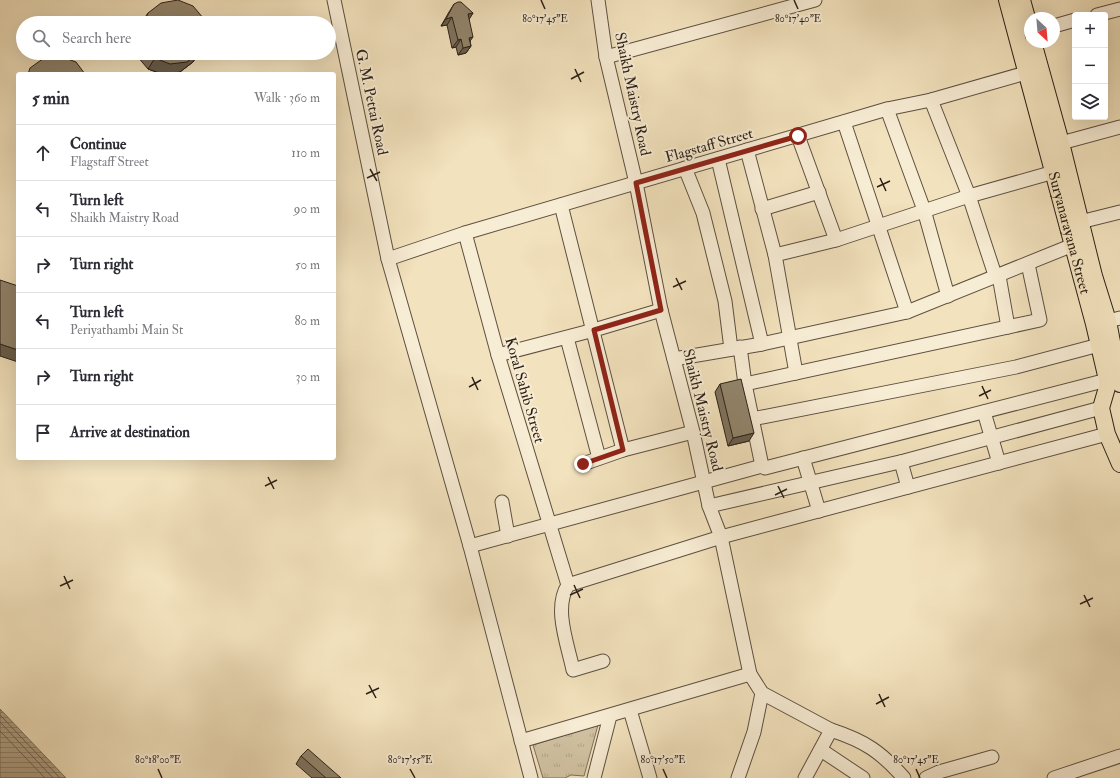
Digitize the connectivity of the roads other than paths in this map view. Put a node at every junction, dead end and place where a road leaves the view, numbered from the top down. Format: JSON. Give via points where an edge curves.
{"nodes":[{"id":1,"x":334,"y":0,"type":"edge"},
{"id":2,"x":598,"y":0,"type":"edge"},
{"id":3,"x":815,"y":0,"type":"edge"},
{"id":4,"x":1007,"y":0,"type":"edge"},
{"id":5,"x":1022,"y":0,"type":"edge"},
{"id":6,"x":1120,"y":9,"type":"edge"},
{"id":7,"x":1025,"y":12,"type":"edge"},
{"id":8,"x":1108,"y":12,"type":"edge"},
{"id":9,"x":1072,"y":21,"type":"edge"},
{"id":10,"x":1060,"y":24,"type":"edge"},
{"id":11,"x":1033,"y":48,"type":"edge"},
{"id":12,"x":606,"y":57,"type":"junction"},
{"id":13,"x":1033,"y":71,"type":"junction"},
{"id":14,"x":931,"y":100,"type":"junction"},
{"id":15,"x":887,"y":109,"type":"junction"},
{"id":16,"x":844,"y":122,"type":"junction"},
{"id":17,"x":1120,"y":127,"type":"edge"},
{"id":18,"x":798,"y":136,"type":"junction"},
{"id":19,"x":1061,"y":143,"type":"junction"},
{"id":20,"x":747,"y":150,"type":"junction"},
{"id":21,"x":718,"y":159,"type":"junction"},
{"id":22,"x":685,"y":168,"type":"junction"},
{"id":23,"x":1054,"y":172,"type":"junction"},
{"id":24,"x":636,"y":183,"type":"junction"},
{"id":25,"x":819,"y":192,"type":"junction"},
{"id":26,"x":970,"y":196,"type":"junction"},
{"id":27,"x":562,"y":205,"type":"junction"},
{"id":28,"x":762,"y":209,"type":"junction"},
{"id":29,"x":924,"y":210,"type":"junction"},
{"id":30,"x":1120,"y":212,"type":"edge"},
{"id":31,"x":1080,"y":222,"type":"junction"},
{"id":32,"x":879,"y":226,"type":"junction"},
{"id":33,"x":465,"y":233,"type":"junction"},
{"id":34,"x":836,"y":240,"type":"junction"},
{"id":35,"x":1073,"y":245,"type":"junction"},
{"id":36,"x":775,"y":255,"type":"junction"},
{"id":37,"x":388,"y":259,"type":"junction"},
{"id":38,"x":1028,"y":264,"type":"junction"},
{"id":39,"x":998,"y":277,"type":"junction"},
{"id":40,"x":948,"y":296,"type":"junction"},
{"id":41,"x":661,"y":310,"type":"junction"},
{"id":42,"x":907,"y":312,"type":"junction"},
{"id":43,"x":1114,"y":320,"type":"edge"},
{"id":44,"x":1008,"y":327,"type":"junction"},
{"id":45,"x":594,"y":330,"type":"junction"},
{"id":46,"x":791,"y":337,"type":"junction"},
{"id":47,"x":567,"y":338,"type":"junction"},
{"id":48,"x":762,"y":344,"type":"junction"},
{"id":49,"x":1099,"y":345,"type":"junction"},
{"id":50,"x":735,"y":348,"type":"junction"},
{"id":51,"x":498,"y":355,"type":"junction"},
{"id":52,"x":674,"y":359,"type":"junction"},
{"id":53,"x":796,"y":373,"type":"junction"},
{"id":54,"x":1116,"y":380,"type":"edge"},
{"id":55,"x":745,"y":384,"type":"junction"},
{"id":56,"x":1100,"y":408,"type":"junction"},
{"id":57,"x":984,"y":412,"type":"junction"},
{"id":58,"x":752,"y":419,"type":"junction"},
{"id":59,"x":693,"y":432,"type":"junction"},
{"id":60,"x":1107,"y":434,"type":"junction"},
{"id":61,"x":992,"y":438,"type":"junction"},
{"id":62,"x":623,"y":450,"type":"junction"},
{"id":63,"x":599,"y":458,"type":"junction"},
{"id":64,"x":804,"y":458,"type":"junction"},
{"id":65,"x":901,"y":462,"type":"junction"},
{"id":66,"x":999,"y":463,"type":"junction"},
{"id":67,"x":583,"y":464,"type":"dead end"},
{"id":68,"x":1120,"y":464,"type":"edge"},
{"id":69,"x":762,"y":466,"type":"junction"},
{"id":70,"x":705,"y":480,"type":"junction"},
{"id":71,"x":811,"y":483,"type":"junction"},
{"id":72,"x":908,"y":487,"type":"junction"},
{"id":73,"x":502,"y":502,"type":"dead end"},
{"id":74,"x":709,"y":506,"type":"junction"},
{"id":75,"x":819,"y":511,"type":"junction"},
{"id":76,"x":548,"y":526,"type":"junction"},
{"id":77,"x":508,"y":536,"type":"junction"},
{"id":78,"x":721,"y":537,"type":"junction"},
{"id":79,"x":470,"y":546,"type":"junction"},
{"id":80,"x":568,"y":585,"type":"junction"},
{"id":81,"x":602,"y":661,"type":"dead end"},
{"id":82,"x":750,"y":674,"type":"junction"},
{"id":83,"x":762,"y":693,"type":"junction"},
{"id":84,"x":630,"y":710,"type":"junction"},
{"id":85,"x":610,"y":716,"type":"junction"},
{"id":86,"x":831,"y":730,"type":"junction"},
{"id":87,"x":522,"y":741,"type":"junction"},
{"id":88,"x":820,"y":750,"type":"junction"},
{"id":89,"x":1120,"y":756,"type":"edge"},
{"id":90,"x":992,"y":757,"type":"dead end"},
{"id":91,"x":531,"y":778,"type":"edge"},
{"id":92,"x":594,"y":778,"type":"edge"},
{"id":93,"x":650,"y":778,"type":"edge"},
{"id":94,"x":738,"y":778,"type":"edge"},
{"id":95,"x":805,"y":778,"type":"edge"},
{"id":96,"x":863,"y":778,"type":"edge"},
{"id":97,"x":904,"y":778,"type":"edge"},
{"id":98,"x":926,"y":778,"type":"edge"},
{"id":99,"x":1054,"y":778,"type":"edge"}],
"edges":[{"from":1,"to":37,"type":"street","name":"G. M. Pettai Road"},
{"from":2,"to":12,"type":"street","name":"Shaikh Maistry Road"},
{"from":3,"to":12,"type":"street"},
{"from":4,"to":13,"type":"main road","name":"Suryanarayana Street"},
{"from":5,"to":7,"type":"main road"},
{"from":6,"to":8,"type":"street"},
{"from":9,"to":10,"type":"street"},
{"from":11,"to":13,"type":"main road","name":"Suryanarayana Street"},
{"from":12,"to":24,"type":"street","name":"Shaikh Maistry Road"},
{"from":13,"to":14,"type":"street","name":"Flagstaff Street"},
{"from":13,"to":19,"type":"main road","name":"Suryanarayana Street"},
{"from":13,"to":23,"type":"main road","name":"Suryanarayana Street"},
{"from":14,"to":15,"type":"street","name":"Flagstaff Street"},
{"from":14,"to":26,"type":"street"},
{"from":15,"to":16,"type":"street","name":"Flagstaff Street"},
{"from":15,"to":29,"type":"street"},
{"from":16,"to":18,"type":"street","name":"Flagstaff Street"},
{"from":16,"to":32,"type":"street"},
{"from":17,"to":19,"type":"street"},
{"from":18,"to":20,"type":"street","name":"Flagstaff Street"},
{"from":18,"to":25,"type":"street"},
{"from":19,"to":31,"type":"main road","name":"Suryanarayana Street"},
{"from":20,"to":21,"type":"street","name":"Flagstaff Street"},
{"from":20,"to":28,"type":"street"},
{"from":21,"to":22,"type":"street","name":"Flagstaff Street"},
{"from":21,"to":48,"type":"street"},
{"from":22,"to":24,"type":"street","name":"Flagstaff Street"},
{"from":22,"to":50,"type":"street","via":[[704,212]]},
{"from":23,"to":26,"type":"street"},
{"from":23,"to":35,"type":"main road","name":"Suryanarayana Street"},
{"from":24,"to":27,"type":"street","name":"Flagstaff Street"},
{"from":24,"to":41,"type":"street","name":"Shaikh Maistry Road"},
{"from":25,"to":28,"type":"street"},
{"from":25,"to":34,"type":"street"},
{"from":26,"to":29,"type":"street"},
{"from":26,"to":39,"type":"street"},
{"from":27,"to":33,"type":"street","name":"Flagstaff Street"},
{"from":27,"to":45,"type":"street"},
{"from":28,"to":36,"type":"street"},
{"from":29,"to":32,"type":"street"},
{"from":29,"to":40,"type":"street"},
{"from":30,"to":31,"type":"street"},
{"from":31,"to":43,"type":"main road","name":"Suryanarayana Street"},
{"from":32,"to":34,"type":"street"},
{"from":32,"to":42,"type":"street"},
{"from":33,"to":37,"type":"street","name":"Flagstaff Street"},
{"from":33,"to":51,"type":"street","name":"Koral Sahib Street"},
{"from":34,"to":36,"type":"street"},
{"from":35,"to":38,"type":"street"},
{"from":35,"to":49,"type":"main road","name":"Suryanarayana Street"},
{"from":36,"to":46,"type":"street"},
{"from":37,"to":79,"type":"street","name":"G. M. Pettai Road"},
{"from":38,"to":39,"type":"street"},
{"from":38,"to":44,"type":"street","via":[[1040,320]]},
{"from":39,"to":40,"type":"street"},
{"from":39,"to":44,"type":"street"},
{"from":40,"to":42,"type":"street"},
{"from":41,"to":45,"type":"street"},
{"from":41,"to":52,"type":"street","name":"Shaikh Maistry Road"},
{"from":42,"to":46,"type":"street"},
{"from":43,"to":54,"type":"main road","name":"Suryanarayana Street"},
{"from":44,"to":53,"type":"street"},
{"from":45,"to":47,"type":"street"},
{"from":45,"to":62,"type":"street"},
{"from":46,"to":48,"type":"street"},
{"from":46,"to":53,"type":"street"},
{"from":47,"to":51,"type":"street"},
{"from":47,"to":63,"type":"street"},
{"from":48,"to":50,"type":"street"},
{"from":49,"to":54,"type":"main road","name":"Suryanarayana Street"},
{"from":49,"to":58,"type":"street","via":[[1016,367]]},
{"from":50,"to":52,"type":"street"},
{"from":50,"to":55,"type":"street"},
{"from":51,"to":76,"type":"street","name":"Koral Sahib Street"},
{"from":52,"to":59,"type":"street","name":"Shaikh Maistry Road"},
{"from":53,"to":55,"type":"street"},
{"from":54,"to":56,"type":"main road","name":"Suryanarayana Street","via":[[1108,384]]},
{"from":54,"to":57,"type":"street"},
{"from":55,"to":58,"type":"street"},
{"from":56,"to":60,"type":"main road"},
{"from":56,"to":61,"type":"street"},
{"from":57,"to":61,"type":"street"},
{"from":57,"to":64,"type":"street"},
{"from":58,"to":69,"type":"street"},
{"from":59,"to":62,"type":"street"},
{"from":59,"to":70,"type":"street","name":"Shaikh Maistry Road"},
{"from":60,"to":66,"type":"street"},
{"from":60,"to":68,"type":"main road"},
{"from":61,"to":65,"type":"street"},
{"from":61,"to":66,"type":"street"},
{"from":62,"to":63,"type":"street"},
{"from":63,"to":67,"type":"street"},
{"from":64,"to":69,"type":"street","via":[[765,468]]},
{"from":64,"to":71,"type":"street"},
{"from":65,"to":71,"type":"street"},
{"from":65,"to":72,"type":"street"},
{"from":66,"to":72,"type":"street"},
{"from":69,"to":70,"type":"street"},
{"from":70,"to":74,"type":"street","name":"Shaikh Maistry Road"},
{"from":70,"to":76,"type":"street"},
{"from":71,"to":74,"type":"street"},
{"from":71,"to":75,"type":"street"},
{"from":72,"to":75,"type":"street"},
{"from":73,"to":77,"type":"street"},
{"from":74,"to":78,"type":"street","name":"Shaikh Maistry Road"},
{"from":75,"to":78,"type":"street"},
{"from":76,"to":77,"type":"street"},
{"from":76,"to":80,"type":"street","name":"Koral Sahib Street"},
{"from":77,"to":79,"type":"street"},
{"from":78,"to":80,"type":"street"},
{"from":78,"to":82,"type":"street","name":"Shaikh Maistry Road"},
{"from":79,"to":87,"type":"street","name":"G. M. Pettai Road"},
{"from":80,"to":81,"type":"street","via":[[561,598],[560,612],[573,670]]},
{"from":82,"to":83,"type":"street","name":"Shaikh Maistry Road"},
{"from":82,"to":84,"type":"street"},
{"from":83,"to":86,"type":"street","name":"Shaikh Maistry Road"},
{"from":83,"to":94,"type":"street","via":[[754,732]]},
{"from":84,"to":85,"type":"street"},
{"from":84,"to":93,"type":"street"},
{"from":85,"to":87,"type":"street"},
{"from":85,"to":92,"type":"street"},
{"from":86,"to":88,"type":"street"},
{"from":86,"to":97,"type":"street","name":"Shaikh Maistry Road","via":[[854,738],[876,750]]},
{"from":87,"to":91,"type":"street","name":"G. M. Pettai Road"},
{"from":88,"to":95,"type":"street"},
{"from":88,"to":96,"type":"street"},
{"from":89,"to":99,"type":"street"},
{"from":90,"to":98,"type":"street"}]}
